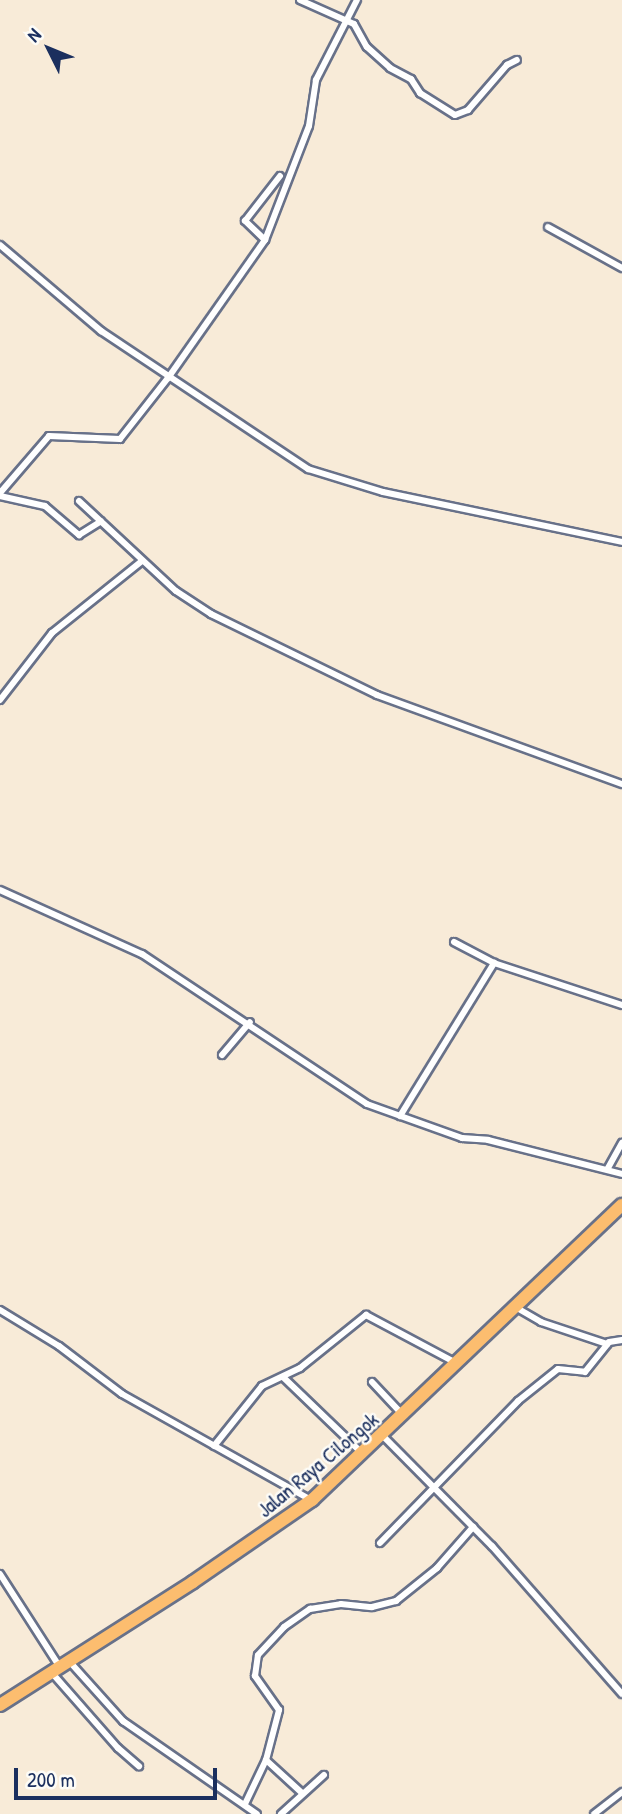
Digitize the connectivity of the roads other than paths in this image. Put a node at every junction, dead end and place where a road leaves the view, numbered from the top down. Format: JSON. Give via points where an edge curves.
{"nodes":[{"id":1,"x":299,"y":0,"type":"edge"},
{"id":2,"x":357,"y":0,"type":"edge"},
{"id":3,"x":345,"y":22,"type":"junction"},
{"id":4,"x":517,"y":60,"type":"dead end"},
{"id":5,"x":280,"y":176,"type":"dead end"},
{"id":6,"x":548,"y":227,"type":"dead end"},
{"id":7,"x":265,"y":240,"type":"junction"},
{"id":8,"x":0,"y":245,"type":"edge"},
{"id":9,"x":622,"y":268,"type":"edge"},
{"id":10,"x":168,"y":378,"type":"junction"},
{"id":11,"x":0,"y":494,"type":"edge"},
{"id":12,"x":79,"y":501,"type":"dead end"},
{"id":13,"x":101,"y":521,"type":"junction"},
{"id":14,"x":622,"y":542,"type":"edge"},
{"id":15,"x":142,"y":561,"type":"junction"},
{"id":16,"x":0,"y":700,"type":"edge"},
{"id":17,"x":622,"y":784,"type":"edge"},
{"id":18,"x":0,"y":890,"type":"edge"},
{"id":19,"x":454,"y":942,"type":"dead end"},
{"id":20,"x":494,"y":963,"type":"junction"},
{"id":21,"x":622,"y":1005,"type":"edge"},
{"id":22,"x":250,"y":1022,"type":"junction"},
{"id":23,"x":222,"y":1055,"type":"dead end"},
{"id":24,"x":400,"y":1116,"type":"junction"},
{"id":25,"x":622,"y":1143,"type":"edge"},
{"id":26,"x":608,"y":1168,"type":"junction"},
{"id":27,"x":622,"y":1174,"type":"edge"},
{"id":28,"x":622,"y":1205,"type":"edge"},
{"id":29,"x":517,"y":1308,"type":"junction"},
{"id":30,"x":0,"y":1310,"type":"edge"},
{"id":31,"x":622,"y":1340,"type":"edge"},
{"id":32,"x":607,"y":1345,"type":"junction"},
{"id":33,"x":458,"y":1364,"type":"junction"},
{"id":34,"x":284,"y":1377,"type":"junction"},
{"id":35,"x":372,"y":1382,"type":"dead end"},
{"id":36,"x":404,"y":1416,"type":"junction"},
{"id":37,"x":383,"y":1436,"type":"junction"},
{"id":38,"x":214,"y":1446,"type":"junction"},
{"id":39,"x":363,"y":1454,"type":"junction"},
{"id":40,"x":433,"y":1485,"type":"junction"},
{"id":41,"x":312,"y":1500,"type":"junction"},
{"id":42,"x":473,"y":1527,"type":"junction"},
{"id":43,"x":380,"y":1543,"type":"dead end"},
{"id":44,"x":0,"y":1574,"type":"edge"},
{"id":45,"x":59,"y":1665,"type":"junction"},
{"id":46,"x":622,"y":1695,"type":"edge"},
{"id":47,"x":0,"y":1705,"type":"edge"},
{"id":48,"x":266,"y":1760,"type":"junction"},
{"id":49,"x":139,"y":1766,"type":"dead end"},
{"id":50,"x":324,"y":1775,"type":"dead end"},
{"id":51,"x":622,"y":1792,"type":"edge"},
{"id":52,"x":302,"y":1793,"type":"junction"},
{"id":53,"x":245,"y":1804,"type":"junction"},
{"id":54,"x":257,"y":1814,"type":"edge"},
{"id":55,"x":281,"y":1814,"type":"edge"},
{"id":56,"x":594,"y":1814,"type":"edge"}],
"edges":[{"from":1,"to":3,"type":"street"},
{"from":2,"to":3,"type":"street"},
{"from":3,"to":4,"type":"street","via":[[355,25],[367,47],[390,68],[455,115],[468,110],[507,65]]},
{"from":3,"to":7,"type":"street","via":[[316,80],[309,126]]},
{"from":5,"to":7,"type":"street","via":[[245,221]]},
{"from":6,"to":9,"type":"street"},
{"from":7,"to":10,"type":"street"},
{"from":8,"to":10,"type":"street","via":[[17,255],[54,295]]},
{"from":10,"to":11,"type":"street","via":[[120,439],[49,436]]},
{"from":10,"to":14,"type":"street","via":[[309,470],[340,482]]},
{"from":11,"to":13,"type":"street","via":[[45,506],[79,535]]},
{"from":12,"to":13,"type":"street"},
{"from":13,"to":15,"type":"street"},
{"from":15,"to":16,"type":"street","via":[[52,633]]},
{"from":15,"to":17,"type":"street","via":[[202,609],[377,695]]},
{"from":18,"to":22,"type":"street","via":[[142,954]]},
{"from":19,"to":20,"type":"street"},
{"from":20,"to":21,"type":"street"},
{"from":20,"to":24,"type":"street"},
{"from":22,"to":23,"type":"street"},
{"from":22,"to":24,"type":"street","via":[[367,1104]]},
{"from":24,"to":26,"type":"street","via":[[462,1139],[488,1140]]},
{"from":25,"to":26,"type":"street"},
{"from":26,"to":27,"type":"street"},
{"from":28,"to":29,"type":"highway","name":"Jalan Raya Cilongok"},
{"from":29,"to":32,"type":"street","via":[[541,1322]]},
{"from":29,"to":33,"type":"highway","name":"Jalan Raya Cilongok"},
{"from":30,"to":38,"type":"street","via":[[59,1346],[122,1394]]},
{"from":31,"to":32,"type":"street"},
{"from":32,"to":40,"type":"street","via":[[584,1372],[558,1369],[518,1401]]},
{"from":33,"to":34,"type":"street","via":[[366,1315]]},
{"from":33,"to":36,"type":"highway","name":"Jalan Raya Cilongok"},
{"from":34,"to":38,"type":"street","via":[[262,1386]]},
{"from":34,"to":39,"type":"street"},
{"from":35,"to":36,"type":"street"},
{"from":36,"to":37,"type":"highway","name":"Jalan Raya Cilongok"},
{"from":37,"to":39,"type":"highway","name":"Jalan Raya Cilongok"},
{"from":37,"to":40,"type":"street"},
{"from":38,"to":41,"type":"street"},
{"from":39,"to":41,"type":"highway","name":"Jalan Raya Cilongok"},
{"from":40,"to":42,"type":"street"},
{"from":40,"to":43,"type":"street"},
{"from":41,"to":45,"type":"highway","name":"Jalan Raya Cilongok","via":[[193,1582]]},
{"from":42,"to":46,"type":"street"},
{"from":42,"to":48,"type":"street","via":[[438,1568],[396,1601],[372,1608],[341,1604],[310,1609],[271,1639],[258,1655],[254,1671],[279,1705]]},
{"from":44,"to":45,"type":"street"},
{"from":45,"to":47,"type":"highway","name":"Jalan Raya Cilongok"},
{"from":45,"to":49,"type":"street","via":[[118,1748]]},
{"from":45,"to":53,"type":"street","via":[[123,1721]]},
{"from":48,"to":52,"type":"street"},
{"from":48,"to":53,"type":"street"},
{"from":50,"to":52,"type":"street"},
{"from":51,"to":56,"type":"street"},
{"from":52,"to":55,"type":"street"},
{"from":53,"to":54,"type":"street"}]}
